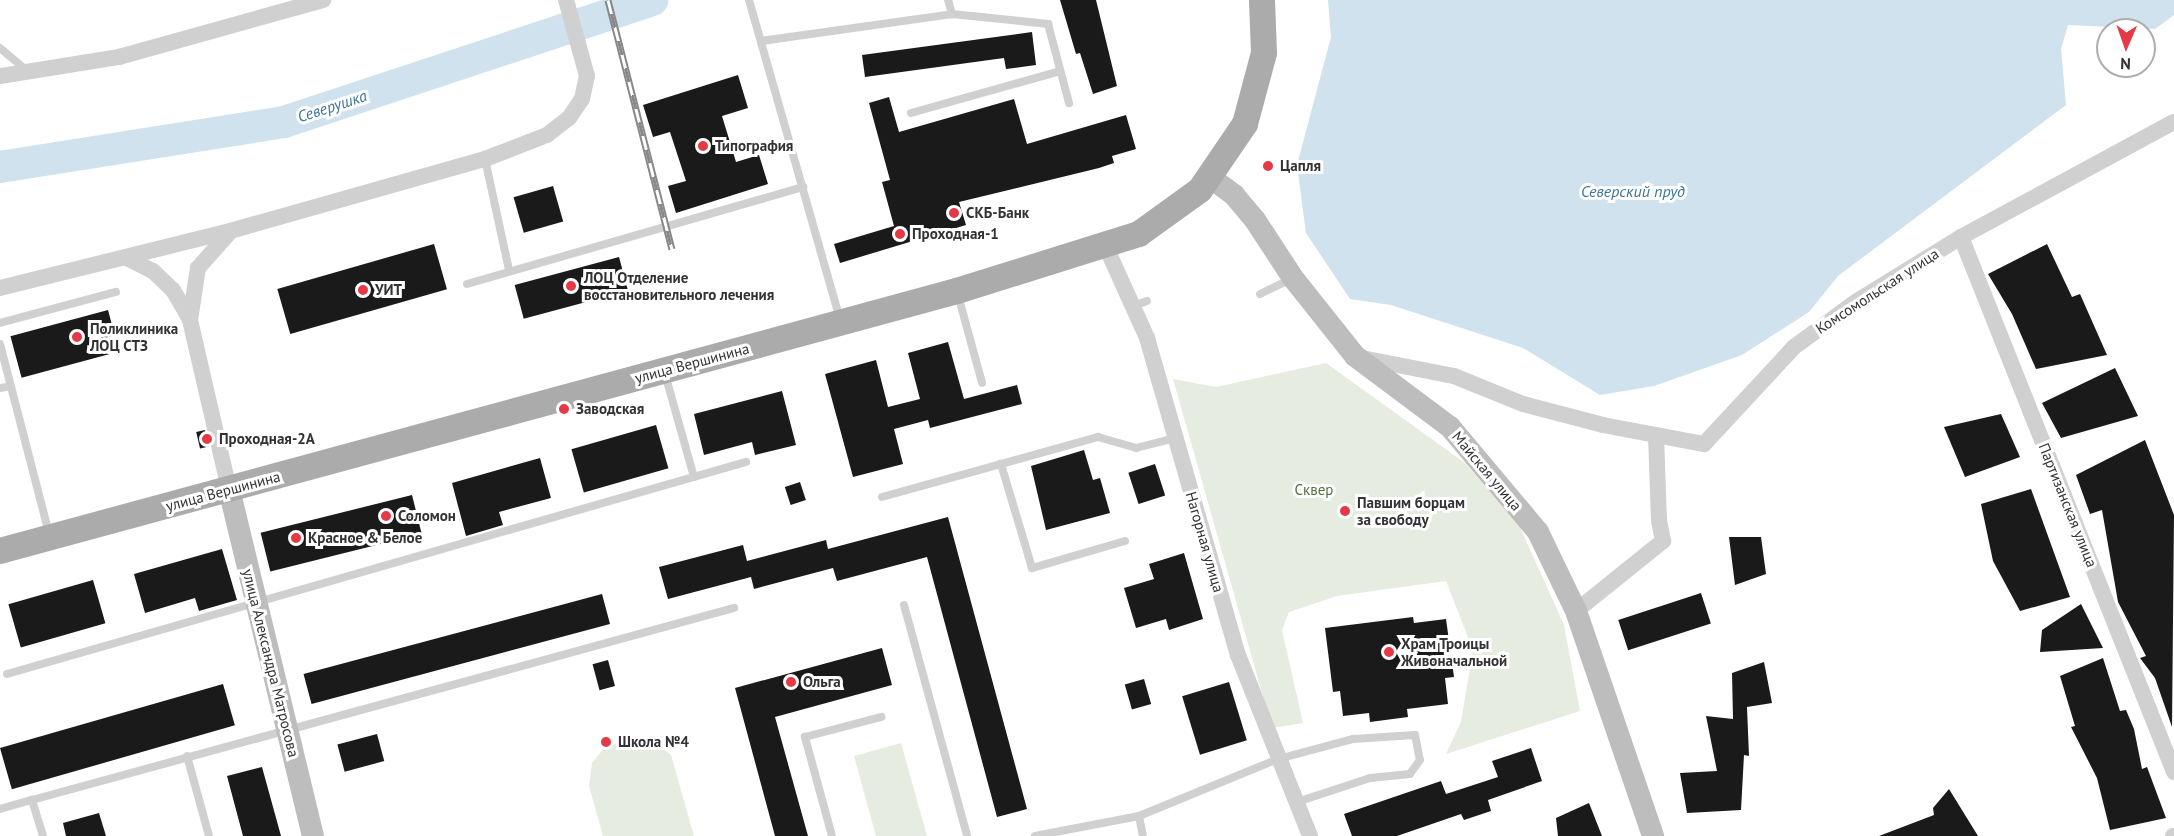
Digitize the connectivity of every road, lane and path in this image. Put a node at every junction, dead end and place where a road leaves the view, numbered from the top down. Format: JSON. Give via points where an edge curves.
{"nodes":[{"id":1,"x":323,"y":0,"type":"edge"},
{"id":2,"x":566,"y":0,"type":"edge"},
{"id":3,"x":749,"y":0,"type":"edge"},
{"id":4,"x":948,"y":0,"type":"edge"},
{"id":5,"x":1262,"y":0,"type":"edge"},
{"id":6,"x":952,"y":14,"type":"junction"},
{"id":7,"x":761,"y":41,"type":"junction"},
{"id":8,"x":0,"y":48,"type":"edge"},
{"id":9,"x":1060,"y":71,"type":"junction"},
{"id":10,"x":27,"y":72,"type":"junction"},
{"id":11,"x":0,"y":76,"type":"edge"},
{"id":12,"x":1069,"y":103,"type":"dead end"},
{"id":13,"x":911,"y":113,"type":"dead end"},
{"id":14,"x":2174,"y":122,"type":"edge"},
{"id":15,"x":485,"y":159,"type":"junction"},
{"id":16,"x":1211,"y":178,"type":"junction"},
{"id":17,"x":803,"y":187,"type":"junction"},
{"id":18,"x":231,"y":231,"type":"junction"},
{"id":19,"x":1961,"y":237,"type":"junction"},
{"id":20,"x":1106,"y":247,"type":"junction"},
{"id":21,"x":127,"y":258,"type":"junction"},
{"id":22,"x":509,"y":270,"type":"junction"},
{"id":23,"x":1293,"y":278,"type":"junction"},
{"id":24,"x":467,"y":284,"type":"dead end"},
{"id":25,"x":0,"y":288,"type":"edge"},
{"id":26,"x":957,"y":291,"type":"junction"},
{"id":27,"x":116,"y":292,"type":"dead end"},
{"id":28,"x":1260,"y":294,"type":"dead end"},
{"id":29,"x":1147,"y":301,"type":"dead end"},
{"id":30,"x":1130,"y":307,"type":"junction"},
{"id":31,"x":190,"y":320,"type":"junction"},
{"id":32,"x":0,"y":323,"type":"edge"},
{"id":33,"x":841,"y":323,"type":"junction"},
{"id":34,"x":0,"y":344,"type":"edge"},
{"id":35,"x":1355,"y":357,"type":"junction"},
{"id":36,"x":664,"y":371,"type":"junction"},
{"id":37,"x":982,"y":383,"type":"dead end"},
{"id":38,"x":11,"y":386,"type":"junction"},
{"id":39,"x":0,"y":388,"type":"edge"},
{"id":40,"x":1656,"y":435,"type":"junction"},
{"id":41,"x":1174,"y":438,"type":"junction"},
{"id":42,"x":746,"y":462,"type":"dead end"},
{"id":43,"x":1001,"y":464,"type":"junction"},
{"id":44,"x":694,"y":477,"type":"junction"},
{"id":45,"x":229,"y":489,"type":"junction"},
{"id":46,"x":882,"y":497,"type":"dead end"},
{"id":47,"x":50,"y":538,"type":"junction"},
{"id":48,"x":1125,"y":541,"type":"dead end"},
{"id":49,"x":0,"y":551,"type":"edge"},
{"id":50,"x":257,"y":605,"type":"junction"},
{"id":51,"x":904,"y":605,"type":"dead end"},
{"id":52,"x":734,"y":608,"type":"dead end"},
{"id":53,"x":1576,"y":610,"type":"junction"},
{"id":54,"x":7,"y":674,"type":"dead end"},
{"id":55,"x":880,"y":717,"type":"dead end"},
{"id":56,"x":287,"y":728,"type":"junction"},
{"id":57,"x":187,"y":756,"type":"junction"},
{"id":58,"x":1278,"y":759,"type":"junction"},
{"id":59,"x":2174,"y":772,"type":"edge"},
{"id":60,"x":32,"y":800,"type":"junction"},
{"id":61,"x":1297,"y":802,"type":"junction"},
{"id":62,"x":0,"y":809,"type":"edge"},
{"id":63,"x":1139,"y":816,"type":"junction"},
{"id":64,"x":43,"y":836,"type":"edge"},
{"id":65,"x":209,"y":836,"type":"edge"},
{"id":66,"x":313,"y":836,"type":"edge"},
{"id":67,"x":832,"y":836,"type":"edge"},
{"id":68,"x":967,"y":836,"type":"edge"},
{"id":69,"x":1035,"y":836,"type":"edge"},
{"id":70,"x":1143,"y":836,"type":"edge"},
{"id":71,"x":1310,"y":836,"type":"edge"},
{"id":72,"x":1653,"y":836,"type":"edge"}],
"edges":[{"from":1,"to":10,"type":"street","via":[[119,57]]},
{"from":2,"to":15,"type":"street","via":[[587,76],[582,99],[569,118],[547,135]]},
{"from":3,"to":7,"type":"lane"},
{"from":4,"to":6,"type":"lane"},
{"from":5,"to":16,"type":"main road","name":"улица Вершинина","via":[[1262,69],[1245,124]]},
{"from":6,"to":7,"type":"lane"},
{"from":6,"to":9,"type":"lane","via":[[1048,24]]},
{"from":7,"to":17,"type":"lane"},
{"from":8,"to":10,"type":"lane"},
{"from":9,"to":12,"type":"lane"},
{"from":9,"to":13,"type":"lane"},
{"from":10,"to":11,"type":"street"},
{"from":14,"to":19,"type":"street","name":"Комсомольская улица"},
{"from":15,"to":18,"type":"street"},
{"from":15,"to":22,"type":"lane"},
{"from":16,"to":20,"type":"main road","name":"улица Вершинина","via":[[1160,222]]},
{"from":16,"to":23,"type":"street","name":"Майская улица","via":[[1234,195]]},
{"from":17,"to":22,"type":"lane"},
{"from":17,"to":33,"type":"lane"},
{"from":18,"to":21,"type":"street"},
{"from":18,"to":31,"type":"street","via":[[198,268]]},
{"from":19,"to":40,"type":"street","name":"Комсомольская улица","via":[[1857,301],[1794,347],[1704,444]]},
{"from":19,"to":59,"type":"street","name":"Партизанская улица"},
{"from":20,"to":26,"type":"main road","name":"улица Вершинина"},
{"from":20,"to":30,"type":"street","name":"Нагорная улица"},
{"from":21,"to":25,"type":"street"},
{"from":21,"to":31,"type":"street","via":[[153,271],[173,290]]},
{"from":22,"to":24,"type":"lane"},
{"from":23,"to":28,"type":"lane"},
{"from":23,"to":35,"type":"street","name":"Майская улица"},
{"from":26,"to":33,"type":"main road","name":"улица Вершинина"},
{"from":26,"to":37,"type":"lane"},
{"from":27,"to":32,"type":"lane"},
{"from":29,"to":30,"type":"lane"},
{"from":30,"to":41,"type":"street","name":"Нагорная улица","via":[[1147,338]]},
{"from":31,"to":45,"type":"street"},
{"from":33,"to":36,"type":"main road","name":"улица Вершинина"},
{"from":34,"to":38,"type":"lane"},
{"from":35,"to":40,"type":"street","name":"Комсомольская улица","via":[[1454,376],[1523,404]]},
{"from":35,"to":53,"type":"street","name":"Майская улица","via":[[1450,427],[1538,532]]},
{"from":36,"to":44,"type":"lane"},
{"from":36,"to":45,"type":"main road","name":"улица Вершинина"},
{"from":38,"to":39,"type":"lane"},
{"from":38,"to":47,"type":"lane"},
{"from":40,"to":53,"type":"street","via":[[1663,541]]},
{"from":41,"to":43,"type":"lane","via":[[1136,448],[1098,437]]},
{"from":41,"to":58,"type":"street","name":"Нагорная улица","via":[[1238,655]]},
{"from":42,"to":44,"type":"lane"},
{"from":43,"to":46,"type":"lane"},
{"from":43,"to":48,"type":"lane","via":[[1032,568]]},
{"from":44,"to":50,"type":"lane"},
{"from":45,"to":47,"type":"main road","name":"улица Вершинина"},
{"from":45,"to":50,"type":"street","name":"улица Александра Матросова"},
{"from":47,"to":49,"type":"main road","name":"улица Вершинина"},
{"from":50,"to":54,"type":"lane"},
{"from":50,"to":56,"type":"street","name":"улица Александра Матросова"},
{"from":51,"to":68,"type":"lane"},
{"from":52,"to":56,"type":"lane"},
{"from":53,"to":72,"type":"street","name":"Майская улица"},
{"from":55,"to":67,"type":"lane","via":[[805,737]]},
{"from":56,"to":57,"type":"lane"},
{"from":56,"to":66,"type":"street","name":"улица Александра Матросова"},
{"from":57,"to":60,"type":"lane"},
{"from":57,"to":65,"type":"lane"},
{"from":58,"to":61,"type":"street","name":"Нагорная улица"},
{"from":58,"to":61,"type":"lane","via":[[1353,739],[1415,735],[1420,760],[1410,774],[1370,778]]},
{"from":58,"to":63,"type":"lane"},
{"from":60,"to":62,"type":"lane"},
{"from":60,"to":64,"type":"lane"},
{"from":61,"to":71,"type":"street","name":"Нагорная улица"},
{"from":63,"to":69,"type":"lane"},
{"from":63,"to":70,"type":"lane"}]}
